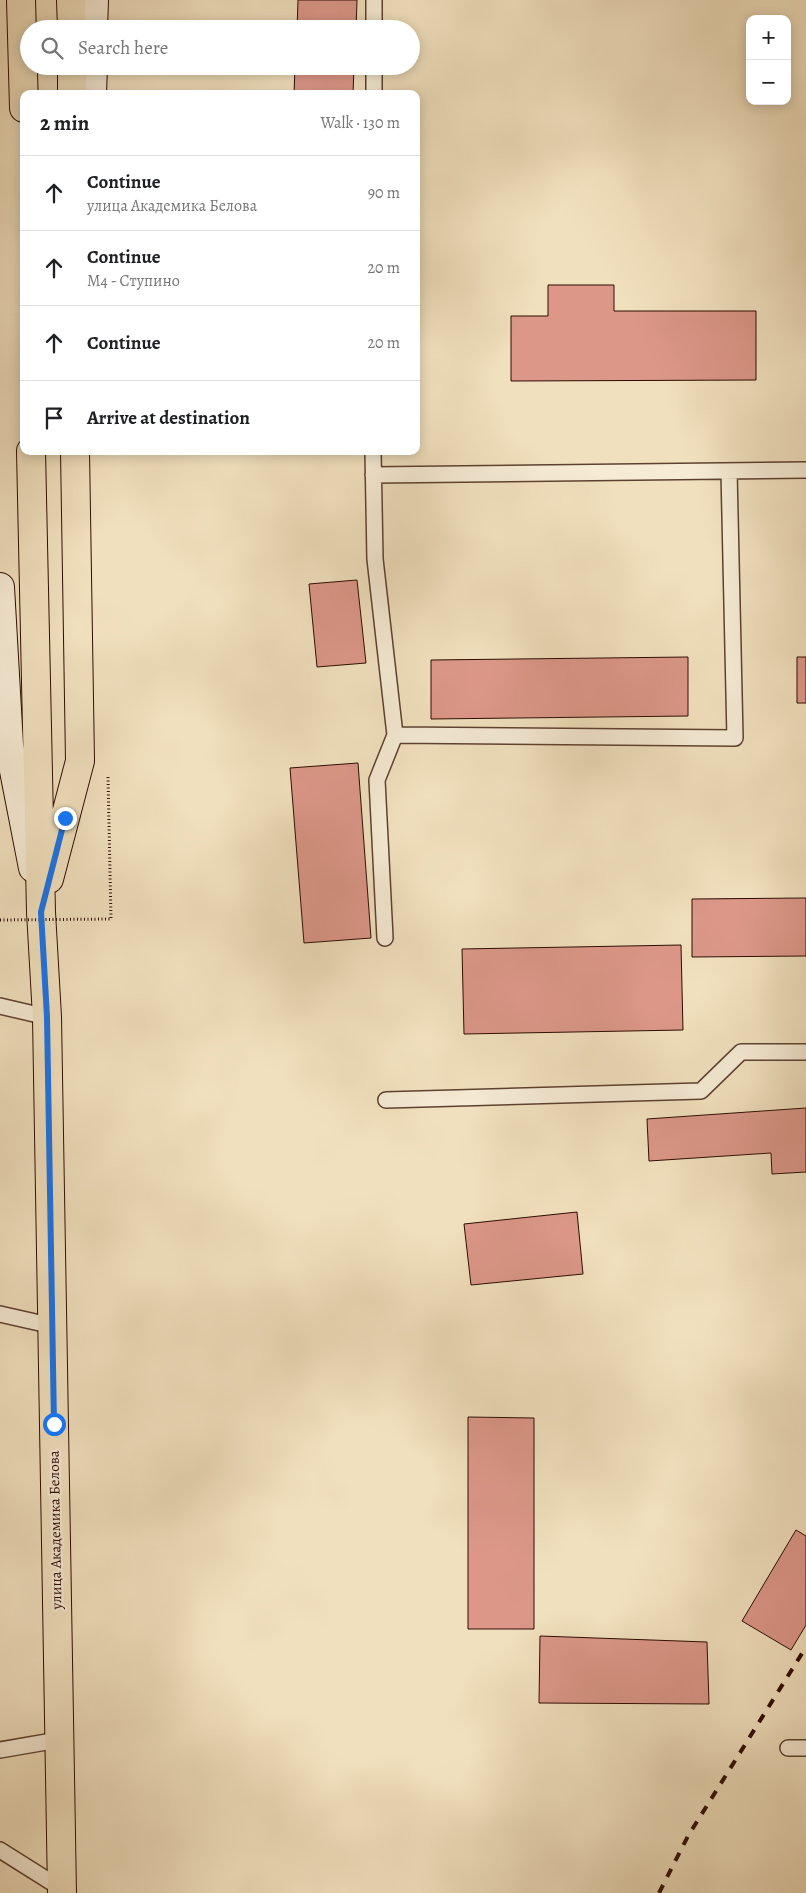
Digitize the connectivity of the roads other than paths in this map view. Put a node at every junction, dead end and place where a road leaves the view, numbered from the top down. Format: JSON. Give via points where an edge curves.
{"nodes":[{"id":1,"x":22,"y":0,"type":"edge"},
{"id":2,"x":71,"y":0,"type":"edge"},
{"id":3,"x":94,"y":0,"type":"edge"},
{"id":4,"x":374,"y":0,"type":"edge"},
{"id":5,"x":22,"y":20,"type":"edge"},
{"id":6,"x":72,"y":20,"type":"edge"},
{"id":7,"x":93,"y":20,"type":"edge"},
{"id":8,"x":374,"y":20,"type":"edge"},
{"id":9,"x":23,"y":75,"type":"edge"},
{"id":10,"x":72,"y":75,"type":"edge"},
{"id":11,"x":93,"y":75,"type":"edge"},
{"id":12,"x":374,"y":75,"type":"edge"},
{"id":13,"x":24,"y":90,"type":"edge"},
{"id":14,"x":72,"y":90,"type":"edge"},
{"id":15,"x":92,"y":90,"type":"edge"},
{"id":16,"x":374,"y":90,"type":"edge"},
{"id":17,"x":31,"y":455,"type":"edge"},
{"id":18,"x":75,"y":455,"type":"edge"},
{"id":19,"x":373,"y":455,"type":"edge"},
{"id":20,"x":806,"y":470,"type":"edge"},
{"id":21,"x":729,"y":471,"type":"junction"},
{"id":22,"x":373,"y":475,"type":"junction"},
{"id":23,"x":0,"y":587,"type":"edge"},
{"id":24,"x":395,"y":735,"type":"junction"},
{"id":25,"x":41,"y":912,"type":"junction"},
{"id":26,"x":385,"y":938,"type":"dead end"},
{"id":27,"x":0,"y":1006,"type":"edge"},
{"id":28,"x":47,"y":1017,"type":"junction"},
{"id":29,"x":806,"y":1052,"type":"edge"},
{"id":30,"x":386,"y":1100,"type":"dead end"},
{"id":31,"x":0,"y":1314,"type":"edge"},
{"id":32,"x":53,"y":1326,"type":"junction"},
{"id":33,"x":58,"y":1740,"type":"junction"},
{"id":34,"x":788,"y":1748,"type":"dead end"},
{"id":35,"x":806,"y":1748,"type":"edge"},
{"id":36,"x":0,"y":1750,"type":"edge"},
{"id":37,"x":0,"y":1850,"type":"edge"},
{"id":38,"x":62,"y":1891,"type":"edge"}],
"edges":[{"from":1,"to":5,"type":"main road"},
{"from":2,"to":6,"type":"main road"},
{"from":3,"to":7,"type":"main road"},
{"from":4,"to":8,"type":"lane"},
{"from":9,"to":13,"type":"main road"},
{"from":10,"to":14,"type":"main road"},
{"from":11,"to":15,"type":"main road"},
{"from":12,"to":16,"type":"lane"},
{"from":17,"to":25,"type":"main road","name":"улица Академика Белова"},
{"from":18,"to":25,"type":"main road","via":[[80,761]]},
{"from":19,"to":22,"type":"lane"},
{"from":20,"to":21,"type":"lane"},
{"from":21,"to":22,"type":"lane"},
{"from":21,"to":24,"type":"lane","via":[[735,738]]},
{"from":22,"to":24,"type":"lane","via":[[375,559]]},
{"from":23,"to":25,"type":"main road","via":[[9,745]]},
{"from":24,"to":26,"type":"lane","via":[[377,780]]},
{"from":25,"to":28,"type":"main road","name":"улица Академика Белова"},
{"from":27,"to":28,"type":"lane"},
{"from":28,"to":32,"type":"main road","name":"улица Академика Белова"},
{"from":29,"to":30,"type":"lane","via":[[741,1052],[701,1091]]},
{"from":31,"to":32,"type":"lane"},
{"from":32,"to":33,"type":"main road","name":"улица Академика Белова"},
{"from":33,"to":36,"type":"lane"},
{"from":33,"to":38,"type":"main road","name":"улица Академика Белова"},
{"from":34,"to":35,"type":"lane"},
{"from":37,"to":38,"type":"lane"}]}
